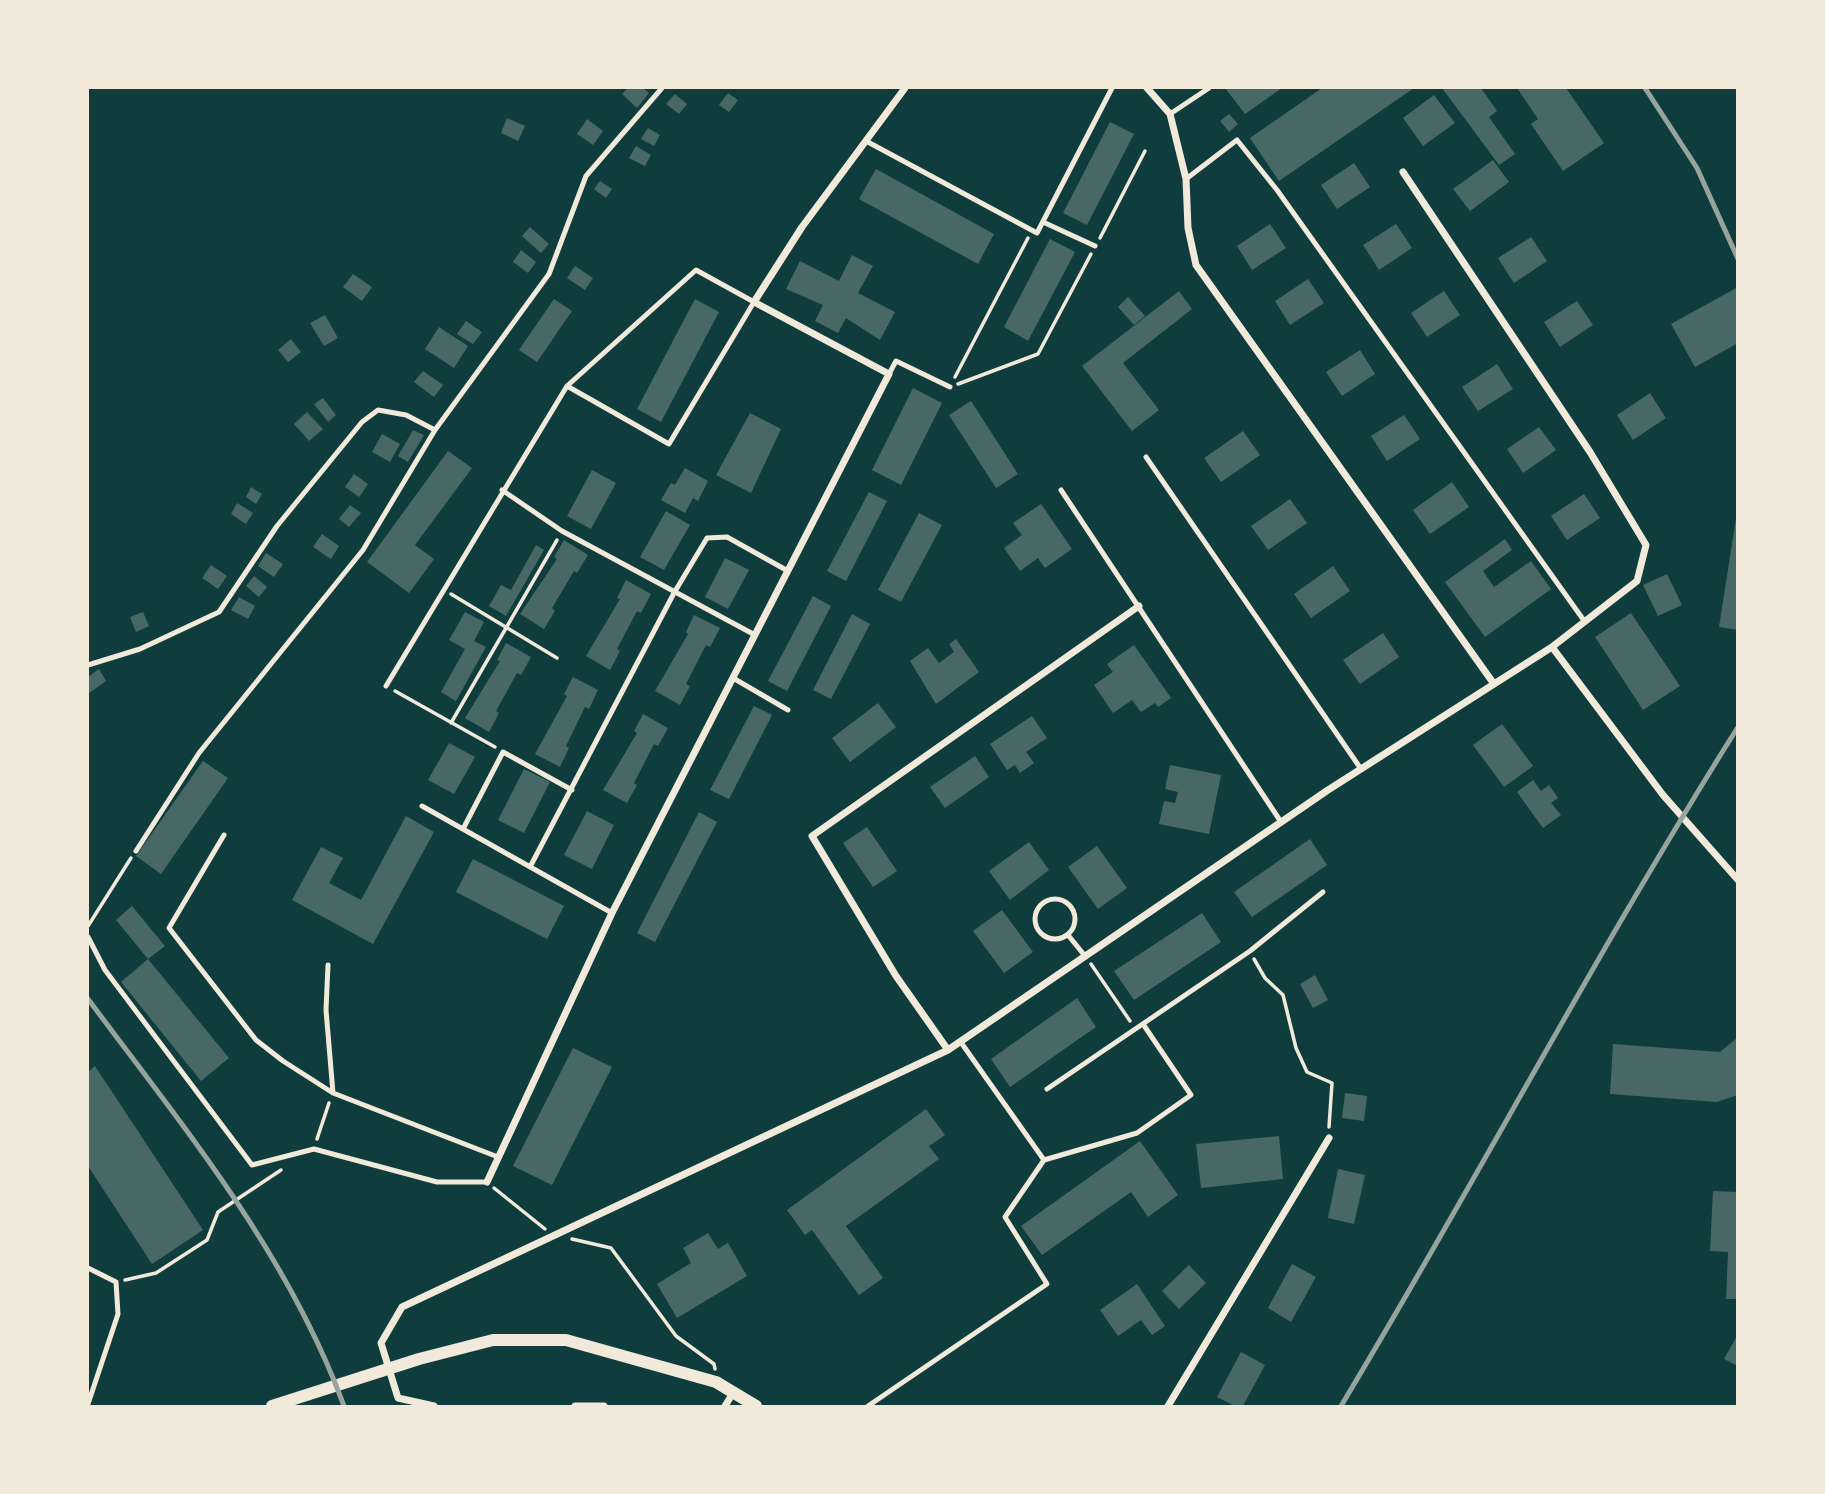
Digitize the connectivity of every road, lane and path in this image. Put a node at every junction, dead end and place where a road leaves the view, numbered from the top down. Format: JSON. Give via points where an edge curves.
{"nodes":[{"id":1,"x":662,"y":88,"type":"edge"},
{"id":2,"x":905,"y":88,"type":"edge"},
{"id":3,"x":1112,"y":88,"type":"edge"},
{"id":4,"x":1147,"y":88,"type":"edge"},
{"id":5,"x":1209,"y":88,"type":"edge"},
{"id":6,"x":1170,"y":114,"type":"junction"},
{"id":7,"x":866,"y":141,"type":"junction"},
{"id":8,"x":1145,"y":151,"type":"dead end"},
{"id":9,"x":1402,"y":172,"type":"dead end"},
{"id":10,"x":1186,"y":179,"type":"junction"},
{"id":11,"x":1043,"y":222,"type":"junction"},
{"id":12,"x":1033,"y":230,"type":"junction"},
{"id":13,"x":1095,"y":246,"type":"junction"},
{"id":14,"x":754,"y":302,"type":"junction"},
{"id":15,"x":889,"y":374,"type":"junction"},
{"id":16,"x":567,"y":386,"type":"junction"},
{"id":17,"x":950,"y":387,"type":"junction"},
{"id":18,"x":435,"y":430,"type":"junction"},
{"id":19,"x":1146,"y":457,"type":"dead end"},
{"id":20,"x":502,"y":489,"type":"junction"},
{"id":21,"x":1061,"y":491,"type":"dead end"},
{"id":22,"x":562,"y":531,"type":"junction"},
{"id":23,"x":788,"y":571,"type":"junction"},
{"id":24,"x":442,"y":589,"type":"junction"},
{"id":25,"x":674,"y":593,"type":"junction"},
{"id":26,"x":1139,"y":606,"type":"junction"},
{"id":27,"x":1585,"y":622,"type":"junction"},
{"id":28,"x":505,"y":626,"type":"junction"},
{"id":29,"x":755,"y":635,"type":"junction"},
{"id":30,"x":1552,"y":647,"type":"junction"},
{"id":31,"x":557,"y":658,"type":"dead end"},
{"id":32,"x":88,"y":666,"type":"edge"},
{"id":33,"x":733,"y":678,"type":"junction"},
{"id":34,"x":1494,"y":684,"type":"junction"},
{"id":35,"x":386,"y":686,"type":"joint"},
{"id":36,"x":788,"y":710,"type":"dead end"},
{"id":37,"x":451,"y":723,"type":"junction"},
{"id":38,"x":503,"y":752,"type":"junction"},
{"id":39,"x":1361,"y":769,"type":"junction"},
{"id":40,"x":572,"y":790,"type":"junction"},
{"id":41,"x":422,"y":806,"type":"dead end"},
{"id":42,"x":1281,"y":822,"type":"junction"},
{"id":43,"x":463,"y":829,"type":"junction"},
{"id":44,"x":224,"y":835,"type":"dead end"},
{"id":45,"x":136,"y":851,"type":"joint"},
{"id":46,"x":530,"y":866,"type":"junction"},
{"id":47,"x":1738,"y":880,"type":"edge"},
{"id":48,"x":1323,"y":892,"type":"dead end"},
{"id":49,"x":612,"y":913,"type":"junction"},
{"id":50,"x":88,"y":926,"type":"edge"},
{"id":51,"x":1068,"y":935,"type":"junction"},
{"id":52,"x":88,"y":937,"type":"edge"},
{"id":53,"x":1250,"y":951,"type":"junction"},
{"id":54,"x":1085,"y":956,"type":"junction"},
{"id":55,"x":327,"y":965,"type":"dead end"},
{"id":56,"x":1143,"y":1024,"type":"junction"},
{"id":57,"x":1135,"y":1029,"type":"junction"},
{"id":58,"x":960,"y":1041,"type":"junction"},
{"id":59,"x":948,"y":1050,"type":"junction"},
{"id":60,"x":1047,"y":1089,"type":"dead end"},
{"id":61,"x":333,"y":1093,"type":"junction"},
{"id":62,"x":1329,"y":1138,"type":"joint"},
{"id":63,"x":314,"y":1149,"type":"junction"},
{"id":64,"x":498,"y":1157,"type":"junction"},
{"id":65,"x":1044,"y":1160,"type":"junction"},
{"id":66,"x":291,"y":1164,"type":"dead end"},
{"id":67,"x":487,"y":1182,"type":"junction"},
{"id":68,"x":552,"y":1234,"type":"junction"},
{"id":69,"x":88,"y":1268,"type":"edge"},
{"id":70,"x":116,"y":1282,"type":"junction"},
{"id":71,"x":716,"y":1382,"type":"junction"},
{"id":72,"x":733,"y":1393,"type":"junction"},
{"id":73,"x":88,"y":1404,"type":"edge"},
{"id":74,"x":272,"y":1406,"type":"edge"},
{"id":75,"x":434,"y":1406,"type":"edge"},
{"id":76,"x":575,"y":1406,"type":"edge"},
{"id":77,"x":604,"y":1406,"type":"edge"},
{"id":78,"x":725,"y":1406,"type":"edge"},
{"id":79,"x":756,"y":1406,"type":"edge"},
{"id":80,"x":868,"y":1406,"type":"edge"},
{"id":81,"x":1168,"y":1406,"type":"edge"}],
"edges":[{"from":1,"to":18,"type":"lane","via":[[586,176],[549,274]]},
{"from":2,"to":7,"type":"street"},
{"from":3,"to":11,"type":"lane"},
{"from":4,"to":6,"type":"street"},
{"from":5,"to":6,"type":"lane"},
{"from":6,"to":10,"type":"street"},
{"from":7,"to":12,"type":"lane"},
{"from":7,"to":14,"type":"street"},
{"from":8,"to":13,"type":"path"},
{"from":9,"to":27,"type":"street","via":[[1590,452],[1646,545],[1637,581]]},
{"from":10,"to":27,"type":"lane","via":[[1237,140]]},
{"from":10,"to":34,"type":"street","via":[[1188,228],[1196,265]]},
{"from":11,"to":12,"type":"lane","via":[[1037,233]]},
{"from":11,"to":13,"type":"lane"},
{"from":12,"to":17,"type":"path"},
{"from":13,"to":17,"type":"path","via":[[1038,354]]},
{"from":14,"to":15,"type":"street"},
{"from":14,"to":16,"type":"lane","via":[[696,270]]},
{"from":14,"to":16,"type":"lane","via":[[668,444]]},
{"from":15,"to":17,"type":"lane","via":[[896,361]]},
{"from":15,"to":23,"type":"street"},
{"from":16,"to":20,"type":"lane"},
{"from":18,"to":32,"type":"lane","via":[[406,415],[378,411],[362,422],[277,526],[219,612],[140,649]]},
{"from":18,"to":45,"type":"lane","via":[[363,550],[199,752]]},
{"from":19,"to":39,"type":"lane"},
{"from":20,"to":22,"type":"lane"},
{"from":20,"to":24,"type":"lane"},
{"from":21,"to":26,"type":"lane"},
{"from":22,"to":25,"type":"lane"},
{"from":22,"to":28,"type":"path"},
{"from":23,"to":25,"type":"lane","via":[[727,537],[707,538]]},
{"from":23,"to":29,"type":"street"},
{"from":24,"to":28,"type":"path"},
{"from":24,"to":35,"type":"lane"},
{"from":25,"to":29,"type":"lane"},
{"from":25,"to":40,"type":"lane"},
{"from":26,"to":42,"type":"lane"},
{"from":26,"to":59,"type":"street","via":[[812,836],[896,976]]},
{"from":27,"to":30,"type":"street"},
{"from":28,"to":31,"type":"path"},
{"from":28,"to":37,"type":"path"},
{"from":29,"to":33,"type":"street"},
{"from":30,"to":34,"type":"street"},
{"from":30,"to":47,"type":"street","via":[[1663,795]]},
{"from":33,"to":36,"type":"lane"},
{"from":33,"to":49,"type":"street"},
{"from":34,"to":39,"type":"street"},
{"from":35,"to":37,"type":"path"},
{"from":37,"to":38,"type":"path"},
{"from":38,"to":40,"type":"lane"},
{"from":38,"to":43,"type":"lane"},
{"from":39,"to":42,"type":"street"},
{"from":40,"to":46,"type":"lane"},
{"from":41,"to":43,"type":"lane"},
{"from":42,"to":54,"type":"street"},
{"from":43,"to":46,"type":"lane"},
{"from":44,"to":61,"type":"lane","via":[[169,928],[256,1040]]},
{"from":45,"to":50,"type":"path"},
{"from":46,"to":49,"type":"lane"},
{"from":48,"to":53,"type":"lane"},
{"from":49,"to":64,"type":"street"},
{"from":51,"to":51,"type":"lane","via":[[1076,923],[1073,909],[1063,900],[1048,899],[1037,909],[1034,922],[1041,935],[1055,940]]},
{"from":51,"to":54,"type":"lane"},
{"from":52,"to":63,"type":"lane","via":[[105,970],[252,1165]]},
{"from":53,"to":56,"type":"lane"},
{"from":53,"to":62,"type":"path","via":[[1265,978],[1283,995],[1307,1072],[1332,1083]]},
{"from":54,"to":57,"type":"path"},
{"from":54,"to":58,"type":"street"},
{"from":55,"to":61,"type":"lane"},
{"from":56,"to":57,"type":"lane"},
{"from":56,"to":65,"type":"lane","via":[[1191,1095],[1137,1133]]},
{"from":57,"to":60,"type":"lane"},
{"from":58,"to":59,"type":"street"},
{"from":58,"to":65,"type":"lane"},
{"from":59,"to":68,"type":"street"},
{"from":61,"to":63,"type":"path"},
{"from":61,"to":64,"type":"lane"},
{"from":62,"to":81,"type":"street"},
{"from":63,"to":67,"type":"lane","via":[[437,1182]]},
{"from":64,"to":67,"type":"street"},
{"from":65,"to":80,"type":"lane","via":[[1005,1217],[1047,1284]]},
{"from":66,"to":70,"type":"path","via":[[218,1212],[207,1240],[156,1272]]},
{"from":67,"to":68,"type":"path"},
{"from":68,"to":71,"type":"path","via":[[611,1248],[676,1336],[714,1364]]},
{"from":68,"to":75,"type":"street","via":[[402,1307],[381,1343],[398,1398]]},
{"from":69,"to":70,"type":"lane"},
{"from":70,"to":73,"type":"lane","via":[[118,1314]]},
{"from":71,"to":72,"type":"street"},
{"from":71,"to":74,"type":"street","via":[[565,1340],[494,1340]]},
{"from":72,"to":78,"type":"street"},
{"from":72,"to":79,"type":"street"},
{"from":76,"to":77,"type":"street"}]}
